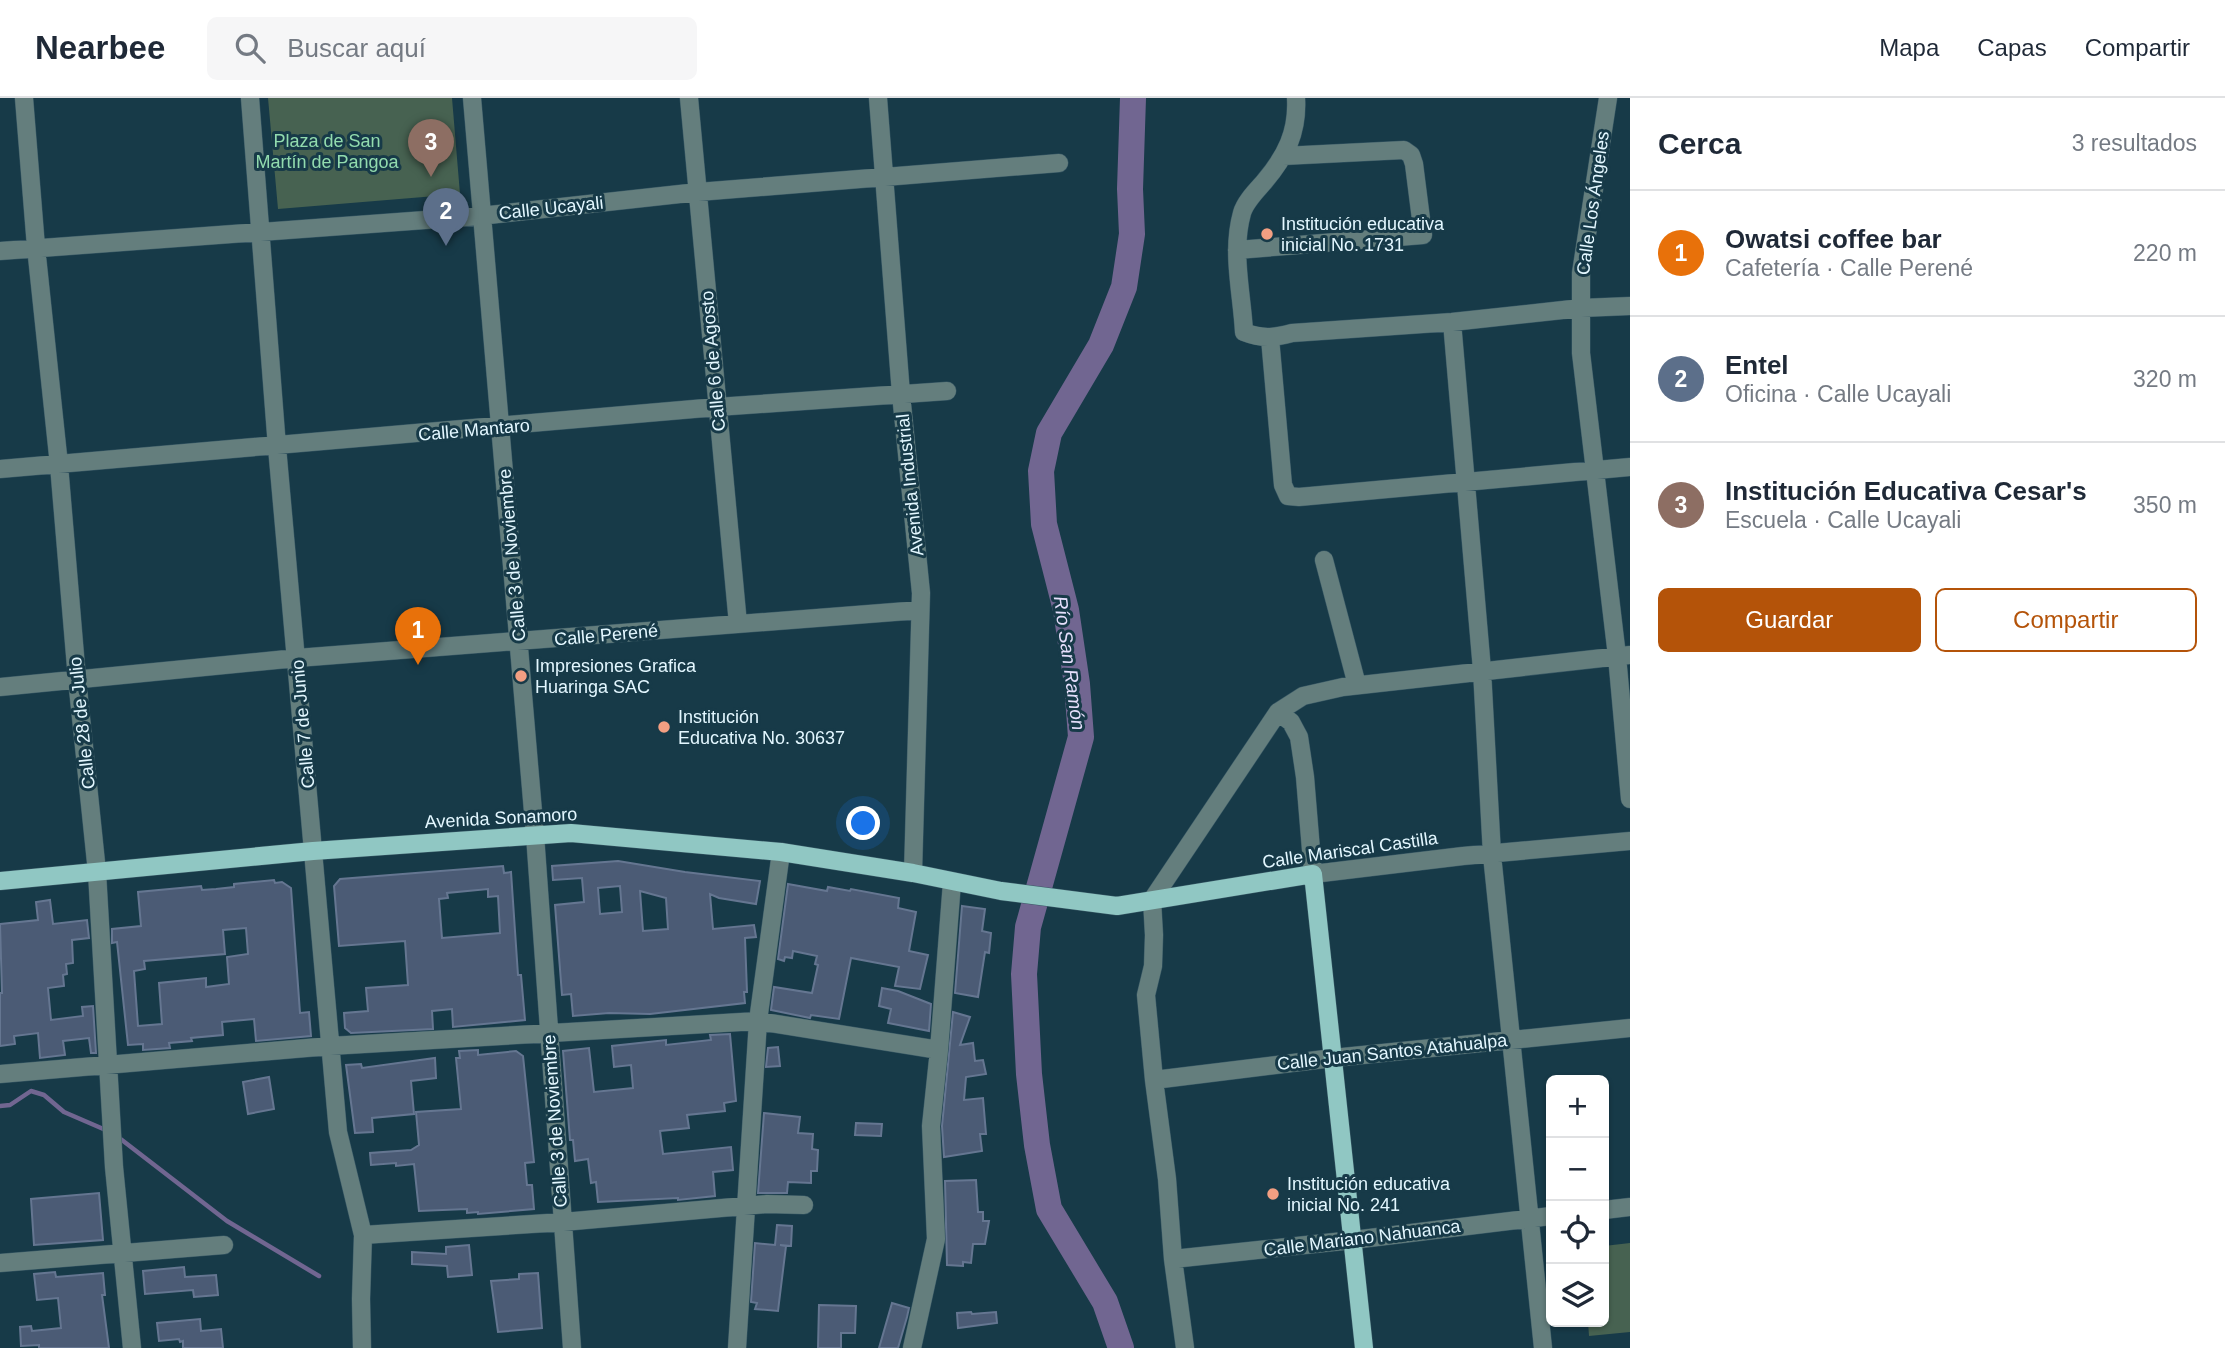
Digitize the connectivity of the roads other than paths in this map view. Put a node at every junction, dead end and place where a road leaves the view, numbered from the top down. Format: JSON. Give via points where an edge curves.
{"nodes":[{"id":1,"x":24,"y":98,"type":"edge"},
{"id":2,"x":250,"y":98,"type":"edge"},
{"id":3,"x":472,"y":98,"type":"edge"},
{"id":4,"x":689,"y":98,"type":"edge"},
{"id":5,"x":878,"y":98,"type":"edge"},
{"id":6,"x":1296,"y":98,"type":"edge"},
{"id":7,"x":1608,"y":98,"type":"edge"},
{"id":8,"x":1283,"y":156,"type":"junction"},
{"id":9,"x":1059,"y":163,"type":"dead end"},
{"id":10,"x":886,"y":176,"type":"junction"},
{"id":11,"x":698,"y":192,"type":"junction"},
{"id":12,"x":480,"y":216,"type":"junction"},
{"id":13,"x":260,"y":233,"type":"junction"},
{"id":14,"x":36,"y":247,"type":"junction"},
{"id":15,"x":1237,"y":250,"type":"junction"},
{"id":16,"x":0,"y":251,"type":"edge"},
{"id":17,"x":1630,"y":306,"type":"edge"},
{"id":18,"x":1581,"y":307,"type":"junction"},
{"id":19,"x":1452,"y":321,"type":"junction"},
{"id":20,"x":1270,"y":338,"type":"junction"},
{"id":21,"x":947,"y":391,"type":"dead end"},
{"id":22,"x":901,"y":394,"type":"junction"},
{"id":23,"x":717,"y":407,"type":"junction"},
{"id":24,"x":501,"y":428,"type":"junction"},
{"id":25,"x":277,"y":447,"type":"junction"},
{"id":26,"x":60,"y":465,"type":"junction"},
{"id":27,"x":1630,"y":467,"type":"edge"},
{"id":28,"x":0,"y":470,"type":"edge"},
{"id":29,"x":1594,"y":471,"type":"junction"},
{"id":30,"x":1465,"y":481,"type":"junction"},
{"id":31,"x":1324,"y":560,"type":"dead end"},
{"id":32,"x":920,"y":610,"type":"junction"},
{"id":33,"x":738,"y":624,"type":"junction"},
{"id":34,"x":519,"y":642,"type":"junction"},
{"id":35,"x":1624,"y":655,"type":"edge"},
{"id":36,"x":297,"y":658,"type":"junction"},
{"id":37,"x":1482,"y":670,"type":"junction"},
{"id":38,"x":77,"y":679,"type":"junction"},
{"id":39,"x":1357,"y":685,"type":"junction"},
{"id":40,"x":0,"y":687,"type":"edge"},
{"id":41,"x":1278,"y":712,"type":"junction"},
{"id":42,"x":1630,"y":799,"type":"edge"},
{"id":43,"x":535,"y":835,"type":"junction"},
{"id":44,"x":1630,"y":841,"type":"edge"},
{"id":45,"x":313,"y":851,"type":"junction"},
{"id":46,"x":781,"y":852,"type":"junction"},
{"id":47,"x":1492,"y":855,"type":"junction"},
{"id":48,"x":97,"y":872,"type":"junction"},
{"id":49,"x":913,"y":873,"type":"junction"},
{"id":50,"x":1312,"y":874,"type":"junction"},
{"id":51,"x":0,"y":881,"type":"edge"},
{"id":52,"x":952,"y":882,"type":"junction"},
{"id":53,"x":1152,"y":900,"type":"junction"},
{"id":54,"x":1076,"y":902,"type":"joint"},
{"id":55,"x":758,"y":1021,"type":"junction"},
{"id":56,"x":1630,"y":1028,"type":"edge"},
{"id":57,"x":549,"y":1032,"type":"junction"},
{"id":58,"x":1510,"y":1040,"type":"junction"},
{"id":59,"x":330,"y":1046,"type":"junction"},
{"id":60,"x":939,"y":1050,"type":"junction"},
{"id":61,"x":1333,"y":1058,"type":"junction"},
{"id":62,"x":109,"y":1065,"type":"junction"},
{"id":63,"x":0,"y":1074,"type":"edge"},
{"id":64,"x":1154,"y":1080,"type":"junction"},
{"id":65,"x":804,"y":1205,"type":"dead end"},
{"id":66,"x":748,"y":1207,"type":"junction"},
{"id":67,"x":1630,"y":1207,"type":"edge"},
{"id":68,"x":1609,"y":1209,"type":"edge"},
{"id":69,"x":1546,"y":1216,"type":"edge"},
{"id":70,"x":1530,"y":1218,"type":"junction"},
{"id":71,"x":563,"y":1222,"type":"junction"},
{"id":72,"x":363,"y":1234,"type":"junction"},
{"id":73,"x":1353,"y":1240,"type":"junction"},
{"id":74,"x":224,"y":1245,"type":"dead end"},
{"id":75,"x":121,"y":1254,"type":"junction"},
{"id":76,"x":1173,"y":1259,"type":"junction"},
{"id":77,"x":0,"y":1263,"type":"edge"},
{"id":78,"x":132,"y":1348,"type":"edge"},
{"id":79,"x":362,"y":1348,"type":"edge"},
{"id":80,"x":572,"y":1348,"type":"edge"},
{"id":81,"x":737,"y":1348,"type":"edge"},
{"id":82,"x":912,"y":1348,"type":"edge"},
{"id":83,"x":1185,"y":1348,"type":"edge"},
{"id":84,"x":1364,"y":1348,"type":"edge"},
{"id":85,"x":1543,"y":1348,"type":"edge"}],
"edges":[{"from":1,"to":14,"type":"street","name":"Calle 28 de Julio"},
{"from":2,"to":13,"type":"street","name":"Calle 7 de Junio"},
{"from":3,"to":12,"type":"street","name":"Calle 3 de Noviembre"},
{"from":4,"to":11,"type":"street","name":"Calle 6 de Agosto"},
{"from":5,"to":10,"type":"street","name":"Avenida Industrial"},
{"from":6,"to":8,"type":"street","via":[[1297,119]]},
{"from":7,"to":18,"type":"street","name":"Calle Los Ángeles","via":[[1581,273]]},
{"from":8,"to":15,"type":"street","via":[[1243,210]]},
{"from":8,"to":15,"type":"street","via":[[1404,150],[1414,164],[1423,235]]},
{"from":9,"to":10,"type":"street","name":"Calle Ucayali"},
{"from":10,"to":11,"type":"street","name":"Calle Ucayali"},
{"from":10,"to":22,"type":"street","name":"Avenida Industrial"},
{"from":11,"to":12,"type":"street","name":"Calle Ucayali"},
{"from":11,"to":23,"type":"street","name":"Calle 6 de Agosto"},
{"from":12,"to":13,"type":"street","name":"Calle Ucayali"},
{"from":12,"to":24,"type":"street","name":"Calle 3 de Noviembre"},
{"from":13,"to":14,"type":"street","name":"Calle Ucayali"},
{"from":13,"to":25,"type":"street","name":"Calle 7 de Junio"},
{"from":14,"to":16,"type":"street","name":"Calle Ucayali"},
{"from":14,"to":26,"type":"street","name":"Calle 28 de Julio"},
{"from":15,"to":20,"type":"street","via":[[1244,332]]},
{"from":17,"to":18,"type":"street"},
{"from":18,"to":19,"type":"street"},
{"from":18,"to":29,"type":"street","name":"Calle Los Ángeles","via":[[1581,353]]},
{"from":19,"to":20,"type":"street"},
{"from":19,"to":30,"type":"street"},
{"from":20,"to":30,"type":"street","via":[[1283,485],[1288,496]]},
{"from":21,"to":22,"type":"street","name":"Calle Mantaro"},
{"from":22,"to":23,"type":"street","name":"Calle Mantaro"},
{"from":22,"to":32,"type":"street","name":"Avenida Industrial"},
{"from":23,"to":24,"type":"street","name":"Calle Mantaro"},
{"from":23,"to":33,"type":"street","name":"Calle 6 de Agosto"},
{"from":24,"to":25,"type":"street","name":"Calle Mantaro"},
{"from":24,"to":34,"type":"street","name":"Calle 3 de Noviembre"},
{"from":25,"to":26,"type":"street","name":"Calle Mantaro"},
{"from":25,"to":36,"type":"street","name":"Calle 7 de Junio"},
{"from":26,"to":28,"type":"street","name":"Calle Mantaro"},
{"from":26,"to":38,"type":"street","name":"Calle 28 de Julio"},
{"from":27,"to":29,"type":"street"},
{"from":29,"to":30,"type":"street"},
{"from":29,"to":35,"type":"street","name":"Calle Los Ángeles"},
{"from":30,"to":37,"type":"street"},
{"from":31,"to":39,"type":"street"},
{"from":32,"to":33,"type":"street","name":"Calle Perené"},
{"from":32,"to":49,"type":"street","name":"Avenida Industrial"},
{"from":33,"to":34,"type":"street","name":"Calle Perené"},
{"from":34,"to":36,"type":"street","name":"Calle Perené"},
{"from":34,"to":43,"type":"street","name":"Calle 3 de Noviembre"},
{"from":35,"to":37,"type":"street"},
{"from":35,"to":42,"type":"street","name":"Calle Los Ángeles"},
{"from":36,"to":38,"type":"street","name":"Calle Perené"},
{"from":36,"to":45,"type":"street","name":"Calle 7 de Junio"},
{"from":37,"to":39,"type":"street"},
{"from":37,"to":47,"type":"street"},
{"from":38,"to":40,"type":"street","name":"Calle Perené"},
{"from":38,"to":48,"type":"street","name":"Calle 28 de Julio"},
{"from":39,"to":41,"type":"street","via":[[1303,696]]},
{"from":41,"to":50,"type":"street","via":[[1291,722],[1299,737]]},
{"from":41,"to":53,"type":"street"},
{"from":43,"to":45,"type":"main road","name":"Avenida Sonamoro"},
{"from":43,"to":46,"type":"main road","name":"Avenida Sonamoro","via":[[571,833]]},
{"from":43,"to":57,"type":"street","name":"Calle 3 de Noviembre"},
{"from":44,"to":47,"type":"street","name":"Calle Mariscal Castilla"},
{"from":45,"to":48,"type":"main road","name":"Avenida Sonamoro"},
{"from":45,"to":59,"type":"street","name":"Calle 7 de Junio"},
{"from":46,"to":49,"type":"main road","name":"Avenida Sonamoro"},
{"from":46,"to":55,"type":"street"},
{"from":47,"to":50,"type":"street","name":"Calle Mariscal Castilla"},
{"from":47,"to":58,"type":"street"},
{"from":48,"to":51,"type":"main road","name":"Avenida Sonamoro"},
{"from":48,"to":62,"type":"street","name":"Calle 28 de Julio"},
{"from":49,"to":52,"type":"main road","name":"Avenida Sonamoro"},
{"from":50,"to":53,"type":"main road","name":"Calle Mariscal Castilla"},
{"from":50,"to":61,"type":"main road"},
{"from":52,"to":54,"type":"main road","name":"Avenida Sonamoro"},
{"from":52,"to":60,"type":"street"},
{"from":53,"to":54,"type":"main road","name":"Calle Mariscal Castilla","via":[[1117,906]]},
{"from":53,"to":64,"type":"street","via":[[1153,966],[1146,995]]},
{"from":55,"to":57,"type":"street"},
{"from":55,"to":60,"type":"street"},
{"from":55,"to":66,"type":"street"},
{"from":56,"to":58,"type":"street","name":"Calle Juan Santos Atahualpa"},
{"from":57,"to":59,"type":"street"},
{"from":57,"to":71,"type":"street","name":"Calle 3 de Noviembre"},
{"from":58,"to":61,"type":"street","name":"Calle Juan Santos Atahualpa"},
{"from":58,"to":70,"type":"street"},
{"from":59,"to":62,"type":"street"},
{"from":59,"to":72,"type":"street","name":"Calle 7 de Junio","via":[[338,1132]]},
{"from":60,"to":82,"type":"street","via":[[931,1126],[936,1239]]},
{"from":61,"to":64,"type":"street","name":"Calle Juan Santos Atahualpa"},
{"from":61,"to":73,"type":"main road"},
{"from":62,"to":63,"type":"street"},
{"from":62,"to":75,"type":"street","name":"Calle 28 de Julio"},
{"from":64,"to":76,"type":"street"},
{"from":65,"to":66,"type":"street"},
{"from":66,"to":71,"type":"street"},
{"from":66,"to":81,"type":"street"},
{"from":67,"to":68,"type":"street"},
{"from":69,"to":70,"type":"street","name":"Calle Mariano Nahuanca"},
{"from":70,"to":73,"type":"street","name":"Calle Mariano Nahuanca"},
{"from":70,"to":85,"type":"street"},
{"from":71,"to":72,"type":"street"},
{"from":71,"to":80,"type":"street","name":"Calle 3 de Noviembre"},
{"from":72,"to":79,"type":"street","name":"Calle 7 de Junio"},
{"from":73,"to":76,"type":"street","name":"Calle Mariano Nahuanca"},
{"from":73,"to":84,"type":"main road"},
{"from":74,"to":75,"type":"street"},
{"from":75,"to":77,"type":"street"},
{"from":75,"to":78,"type":"street","name":"Calle 28 de Julio"},
{"from":76,"to":83,"type":"street"}]}
